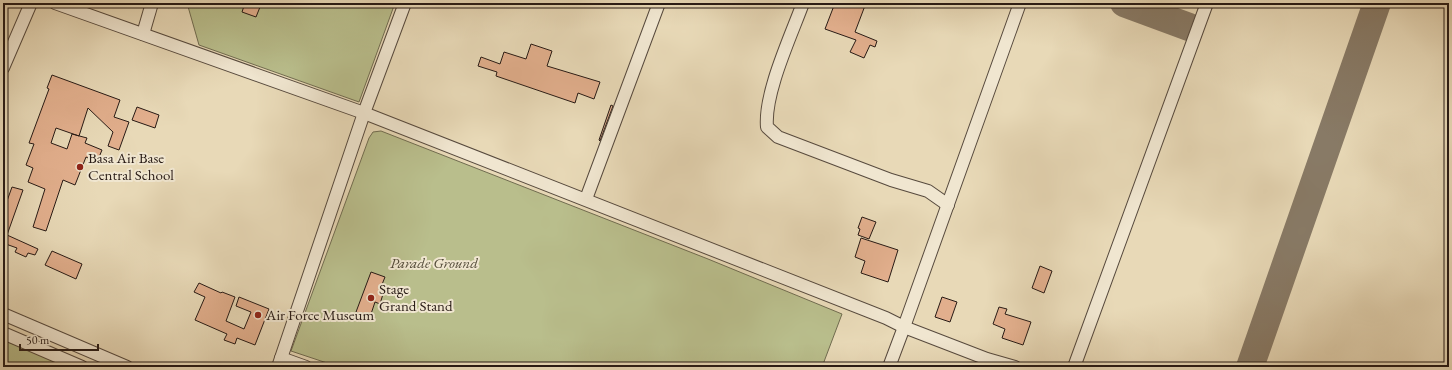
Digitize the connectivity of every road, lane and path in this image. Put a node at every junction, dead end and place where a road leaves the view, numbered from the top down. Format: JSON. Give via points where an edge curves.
{"nodes":[{"id":1,"x":31,"y":3,"type":"edge"},
{"id":2,"x":55,"y":3,"type":"edge"},
{"id":3,"x":152,"y":3,"type":"edge"},
{"id":4,"x":405,"y":3,"type":"edge"},
{"id":5,"x":659,"y":3,"type":"edge"},
{"id":6,"x":803,"y":3,"type":"edge"},
{"id":7,"x":1020,"y":3,"type":"edge"},
{"id":8,"x":1207,"y":3,"type":"edge"},
{"id":9,"x":143,"y":34,"type":"junction"},
{"id":10,"x":3,"y":68,"type":"edge"},
{"id":11,"x":364,"y":113,"type":"junction"},
{"id":12,"x":586,"y":199,"type":"junction"},
{"id":13,"x":948,"y":205,"type":"junction"},
{"id":14,"x":3,"y":314,"type":"edge"},
{"id":15,"x":904,"y":327,"type":"junction"},
{"id":16,"x":3,"y":333,"type":"edge"},
{"id":17,"x":104,"y":363,"type":"edge"},
{"id":18,"x":280,"y":364,"type":"edge"},
{"id":19,"x":82,"y":367,"type":"edge"},
{"id":20,"x":127,"y":367,"type":"edge"},
{"id":21,"x":306,"y":367,"type":"edge"},
{"id":22,"x":889,"y":367,"type":"edge"},
{"id":23,"x":1015,"y":367,"type":"edge"},
{"id":24,"x":1074,"y":367,"type":"edge"}],
"edges":[{"from":1,"to":10,"type":"lane"},
{"from":2,"to":9,"type":"lane"},
{"from":3,"to":9,"type":"lane"},
{"from":4,"to":11,"type":"lane"},
{"from":5,"to":12,"type":"lane"},
{"from":6,"to":13,"type":"lane","via":[[772,90],[766,115],[767,126],[778,137],[891,180],[928,191]]},
{"from":7,"to":13,"type":"lane"},
{"from":8,"to":24,"type":"lane"},
{"from":9,"to":11,"type":"lane"},
{"from":11,"to":12,"type":"lane"},
{"from":11,"to":18,"type":"lane"},
{"from":12,"to":15,"type":"lane"},
{"from":13,"to":15,"type":"lane"},
{"from":14,"to":17,"type":"lane"},
{"from":15,"to":22,"type":"lane"},
{"from":15,"to":23,"type":"lane"},
{"from":16,"to":19,"type":"lane"},
{"from":17,"to":20,"type":"lane"},
{"from":18,"to":21,"type":"lane"}]}
